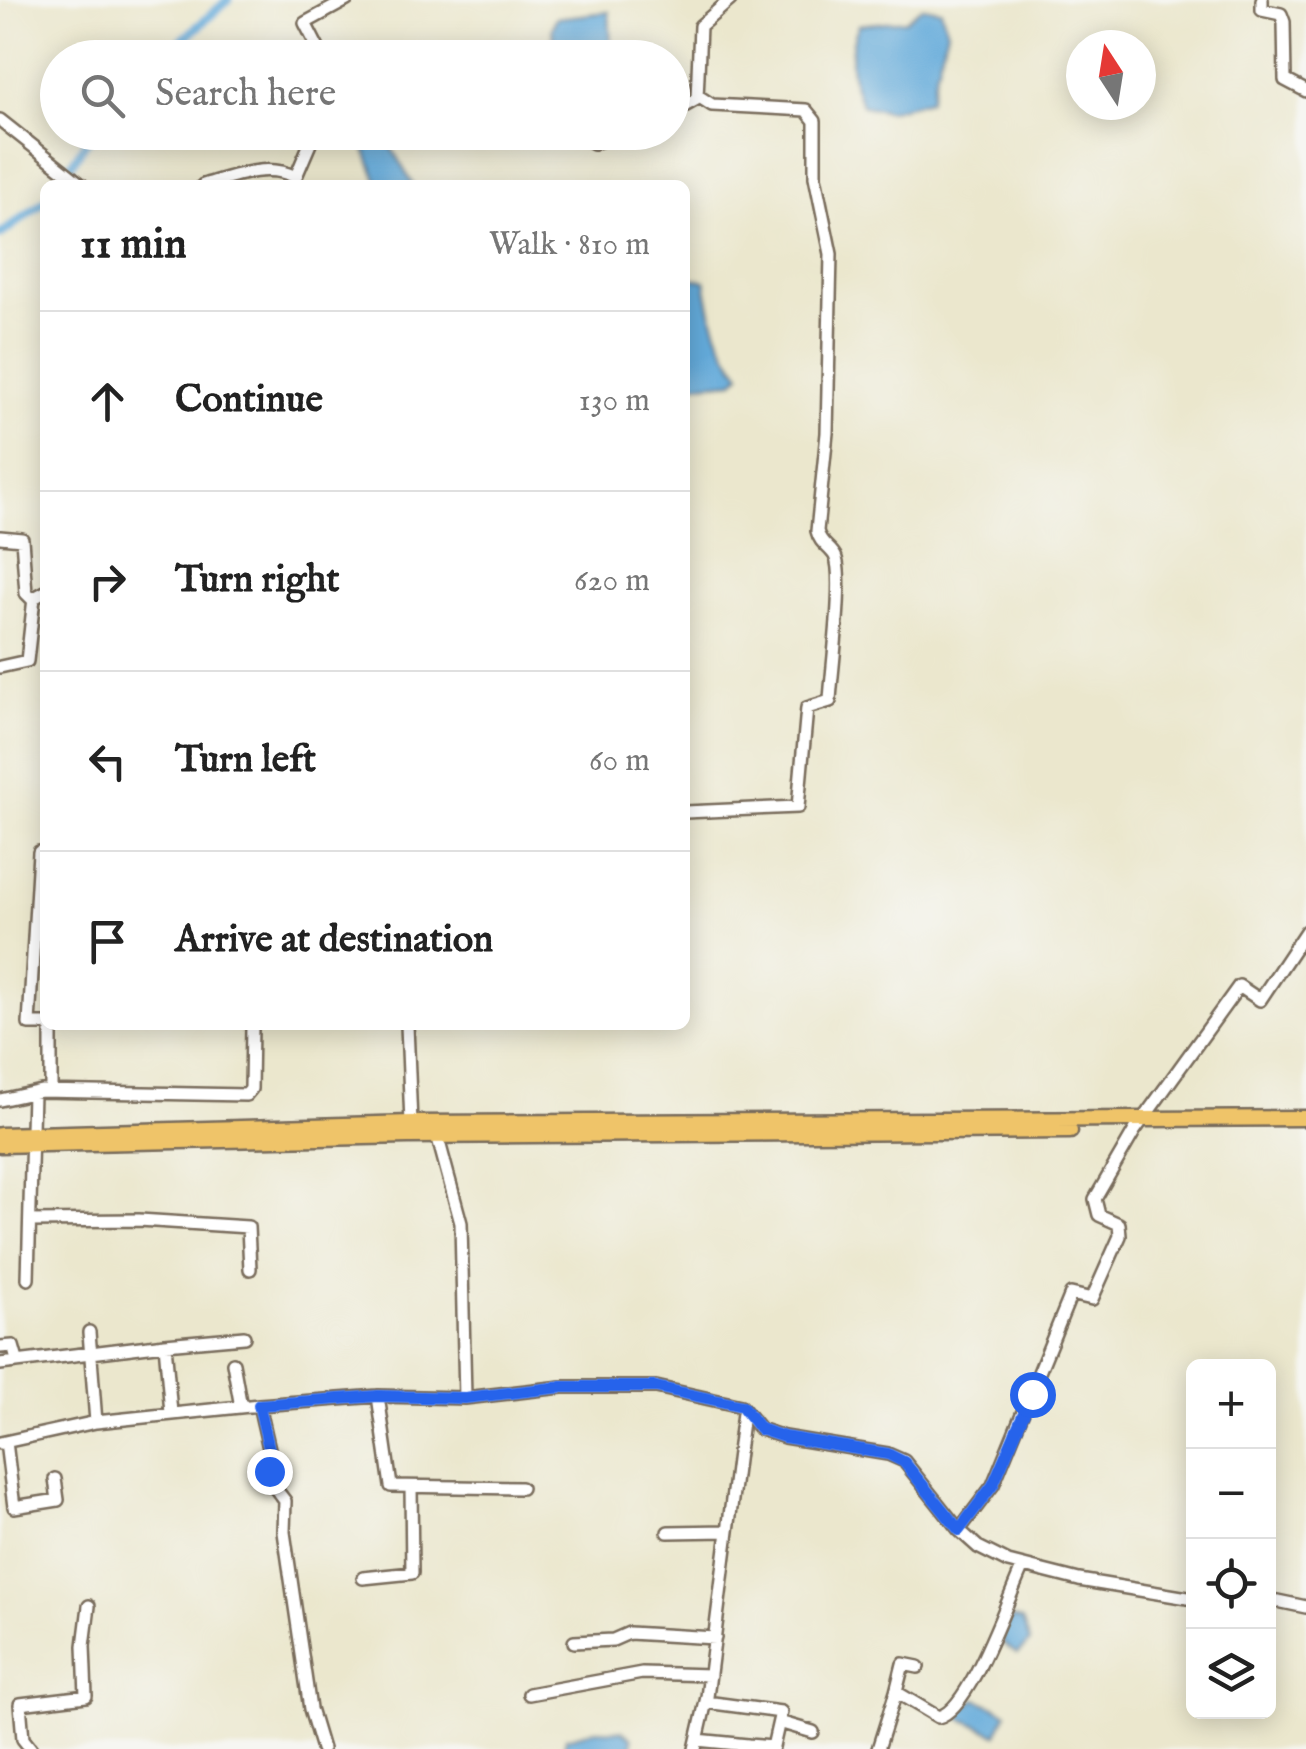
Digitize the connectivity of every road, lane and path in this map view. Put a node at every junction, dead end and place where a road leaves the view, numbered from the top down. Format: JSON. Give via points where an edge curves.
{"nodes":[{"id":1,"x":348,"y":0,"type":"edge"},
{"id":2,"x":730,"y":0,"type":"edge"},
{"id":3,"x":1262,"y":0,"type":"edge"},
{"id":4,"x":314,"y":40,"type":"edge"},
{"id":5,"x":1306,"y":91,"type":"edge"},
{"id":6,"x":698,"y":96,"type":"junction"},
{"id":7,"x":690,"y":102,"type":"edge"},
{"id":8,"x":0,"y":120,"type":"edge"},
{"id":9,"x":40,"y":149,"type":"edge"},
{"id":10,"x":41,"y":150,"type":"edge"},
{"id":11,"x":307,"y":150,"type":"edge"},
{"id":12,"x":77,"y":180,"type":"edge"},
{"id":13,"x":224,"y":180,"type":"edge"},
{"id":14,"x":293,"y":180,"type":"edge"},
{"id":15,"x":294,"y":180,"type":"edge"},
{"id":16,"x":0,"y":538,"type":"edge"},
{"id":17,"x":40,"y":595,"type":"edge"},
{"id":18,"x":33,"y":600,"type":"junction"},
{"id":19,"x":0,"y":667,"type":"edge"},
{"id":20,"x":690,"y":812,"type":"edge"},
{"id":21,"x":39,"y":852,"type":"dead end"},
{"id":22,"x":1306,"y":931,"type":"edge"},
{"id":23,"x":40,"y":1024,"type":"edge"},
{"id":24,"x":48,"y":1030,"type":"edge"},
{"id":25,"x":252,"y":1030,"type":"edge"},
{"id":26,"x":407,"y":1030,"type":"edge"},
{"id":27,"x":51,"y":1091,"type":"junction"},
{"id":28,"x":33,"y":1092,"type":"junction"},
{"id":29,"x":0,"y":1100,"type":"edge"},
{"id":30,"x":1306,"y":1118,"type":"edge"},
{"id":31,"x":411,"y":1123,"type":"junction"},
{"id":32,"x":1138,"y":1125,"type":"junction"},
{"id":33,"x":1306,"y":1128,"type":"edge"},
{"id":34,"x":436,"y":1130,"type":"junction"},
{"id":35,"x":0,"y":1136,"type":"edge"},
{"id":36,"x":30,"y":1142,"type":"junction"},
{"id":37,"x":0,"y":1146,"type":"edge"},
{"id":38,"x":30,"y":1221,"type":"junction"},
{"id":39,"x":250,"y":1269,"type":"dead end"},
{"id":40,"x":28,"y":1279,"type":"dead end"},
{"id":41,"x":89,"y":1332,"type":"dead end"},
{"id":42,"x":244,"y":1337,"type":"dead end"},
{"id":43,"x":164,"y":1344,"type":"junction"},
{"id":44,"x":0,"y":1347,"type":"edge"},
{"id":45,"x":89,"y":1351,"type":"junction"},
{"id":46,"x":17,"y":1360,"type":"junction"},
{"id":47,"x":233,"y":1363,"type":"dead end"},
{"id":48,"x":0,"y":1364,"type":"edge"},
{"id":49,"x":378,"y":1396,"type":"junction"},
{"id":50,"x":465,"y":1398,"type":"junction"},
{"id":51,"x":259,"y":1405,"type":"junction"},
{"id":52,"x":742,"y":1406,"type":"junction"},
{"id":53,"x":240,"y":1407,"type":"junction"},
{"id":54,"x":171,"y":1413,"type":"junction"},
{"id":55,"x":96,"y":1422,"type":"junction"},
{"id":56,"x":3,"y":1442,"type":"edge"},
{"id":57,"x":55,"y":1480,"type":"dead end"},
{"id":58,"x":411,"y":1487,"type":"junction"},
{"id":59,"x":521,"y":1488,"type":"dead end"},
{"id":60,"x":959,"y":1530,"type":"junction"},
{"id":61,"x":668,"y":1532,"type":"dead end"},
{"id":62,"x":727,"y":1532,"type":"junction"},
{"id":63,"x":1023,"y":1566,"type":"junction"},
{"id":64,"x":363,"y":1578,"type":"dead end"},
{"id":65,"x":1186,"y":1598,"type":"edge"},
{"id":66,"x":1276,"y":1601,"type":"edge"},
{"id":67,"x":89,"y":1606,"type":"dead end"},
{"id":68,"x":1306,"y":1607,"type":"edge"},
{"id":69,"x":715,"y":1638,"type":"junction"},
{"id":70,"x":574,"y":1642,"type":"dead end"},
{"id":71,"x":918,"y":1667,"type":"dead end"},
{"id":72,"x":710,"y":1675,"type":"junction"},
{"id":73,"x":896,"y":1692,"type":"junction"},
{"id":74,"x":528,"y":1694,"type":"dead end"},
{"id":75,"x":706,"y":1702,"type":"junction"},
{"id":76,"x":779,"y":1722,"type":"junction"},
{"id":77,"x":812,"y":1732,"type":"dead end"},
{"id":78,"x":696,"y":1744,"type":"edge"},
{"id":79,"x":748,"y":1747,"type":"edge"},
{"id":80,"x":31,"y":1749,"type":"edge"},
{"id":81,"x":322,"y":1749,"type":"edge"},
{"id":82,"x":878,"y":1749,"type":"edge"}],
"edges":[{"from":1,"to":4,"type":"street","via":[[305,23]]},
{"from":2,"to":6,"type":"street","via":[[700,26]]},
{"from":3,"to":5,"type":"street","via":[[1262,10],[1281,14],[1284,22],[1285,80]]},
{"from":6,"to":7,"type":"street"},
{"from":6,"to":20,"type":"street","via":[[712,106],[806,110],[814,122],[815,177],[831,254],[827,433],[817,531],[836,557],[838,578],[830,701],[807,708],[798,807]]},
{"from":8,"to":9,"type":"street"},
{"from":10,"to":12,"type":"street"},
{"from":11,"to":15,"type":"street"},
{"from":13,"to":14,"type":"street","via":[[282,170]]},
{"from":16,"to":18,"type":"street","via":[[22,539],[26,593]]},
{"from":17,"to":18,"type":"street"},
{"from":18,"to":19,"type":"street","via":[[26,661]]},
{"from":21,"to":23,"type":"street","via":[[29,1024]]},
{"from":22,"to":32,"type":"street","via":[[1260,1000],[1238,986]]},
{"from":24,"to":27,"type":"street"},
{"from":25,"to":27,"type":"street","via":[[246,1096]]},
{"from":26,"to":31,"type":"street"},
{"from":27,"to":28,"type":"street"},
{"from":28,"to":29,"type":"street"},
{"from":28,"to":36,"type":"street"},
{"from":30,"to":32,"type":"main road"},
{"from":31,"to":34,"type":"main road"},
{"from":31,"to":36,"type":"main road"},
{"from":32,"to":33,"type":"main road"},
{"from":32,"to":34,"type":"main road"},
{"from":32,"to":60,"type":"street","via":[[1095,1199],[1099,1215],[1118,1224],[1120,1236],[1092,1299],[1071,1294],[993,1485]]},
{"from":34,"to":36,"type":"main road"},
{"from":34,"to":50,"type":"street","via":[[461,1224]]},
{"from":35,"to":36,"type":"main road"},
{"from":36,"to":37,"type":"main road"},
{"from":36,"to":38,"type":"street"},
{"from":38,"to":39,"type":"street","via":[[248,1227]]},
{"from":38,"to":40,"type":"street"},
{"from":41,"to":45,"type":"street"},
{"from":42,"to":43,"type":"street"},
{"from":43,"to":45,"type":"street"},
{"from":43,"to":54,"type":"street"},
{"from":44,"to":46,"type":"street","via":[[13,1346]]},
{"from":45,"to":46,"type":"street"},
{"from":45,"to":55,"type":"street"},
{"from":46,"to":48,"type":"street"},
{"from":47,"to":53,"type":"street"},
{"from":49,"to":50,"type":"street"},
{"from":49,"to":51,"type":"street"},
{"from":49,"to":58,"type":"street","via":[[391,1486]]},
{"from":50,"to":52,"type":"street","via":[[562,1387],[656,1387]]},
{"from":51,"to":53,"type":"street"},
{"from":51,"to":81,"type":"street","via":[[269,1480],[285,1501],[310,1709]]},
{"from":52,"to":60,"type":"street","via":[[760,1429],[904,1462]]},
{"from":52,"to":62,"type":"street"},
{"from":53,"to":54,"type":"street"},
{"from":54,"to":55,"type":"street"},
{"from":55,"to":56,"type":"street"},
{"from":56,"to":57,"type":"street","via":[[14,1507],[58,1500]]},
{"from":58,"to":59,"type":"street"},
{"from":58,"to":64,"type":"street","via":[[412,1574]]},
{"from":60,"to":63,"type":"street","via":[[978,1547]]},
{"from":61,"to":62,"type":"street"},
{"from":62,"to":69,"type":"street"},
{"from":63,"to":65,"type":"street"},
{"from":63,"to":73,"type":"street","via":[[954,1709],[938,1716]]},
{"from":66,"to":68,"type":"street"},
{"from":67,"to":80,"type":"street","via":[[86,1696],[20,1704],[22,1738]]},
{"from":69,"to":70,"type":"street","via":[[628,1633]]},
{"from":69,"to":72,"type":"street"},
{"from":71,"to":73,"type":"street","via":[[903,1664]]},
{"from":72,"to":74,"type":"street","via":[[642,1673]]},
{"from":72,"to":75,"type":"street"},
{"from":73,"to":82,"type":"street"},
{"from":75,"to":76,"type":"street","via":[[781,1712]]},
{"from":75,"to":78,"type":"street"},
{"from":76,"to":77,"type":"street"},
{"from":76,"to":79,"type":"street","via":[[773,1748]]},
{"from":78,"to":79,"type":"street"}]}
